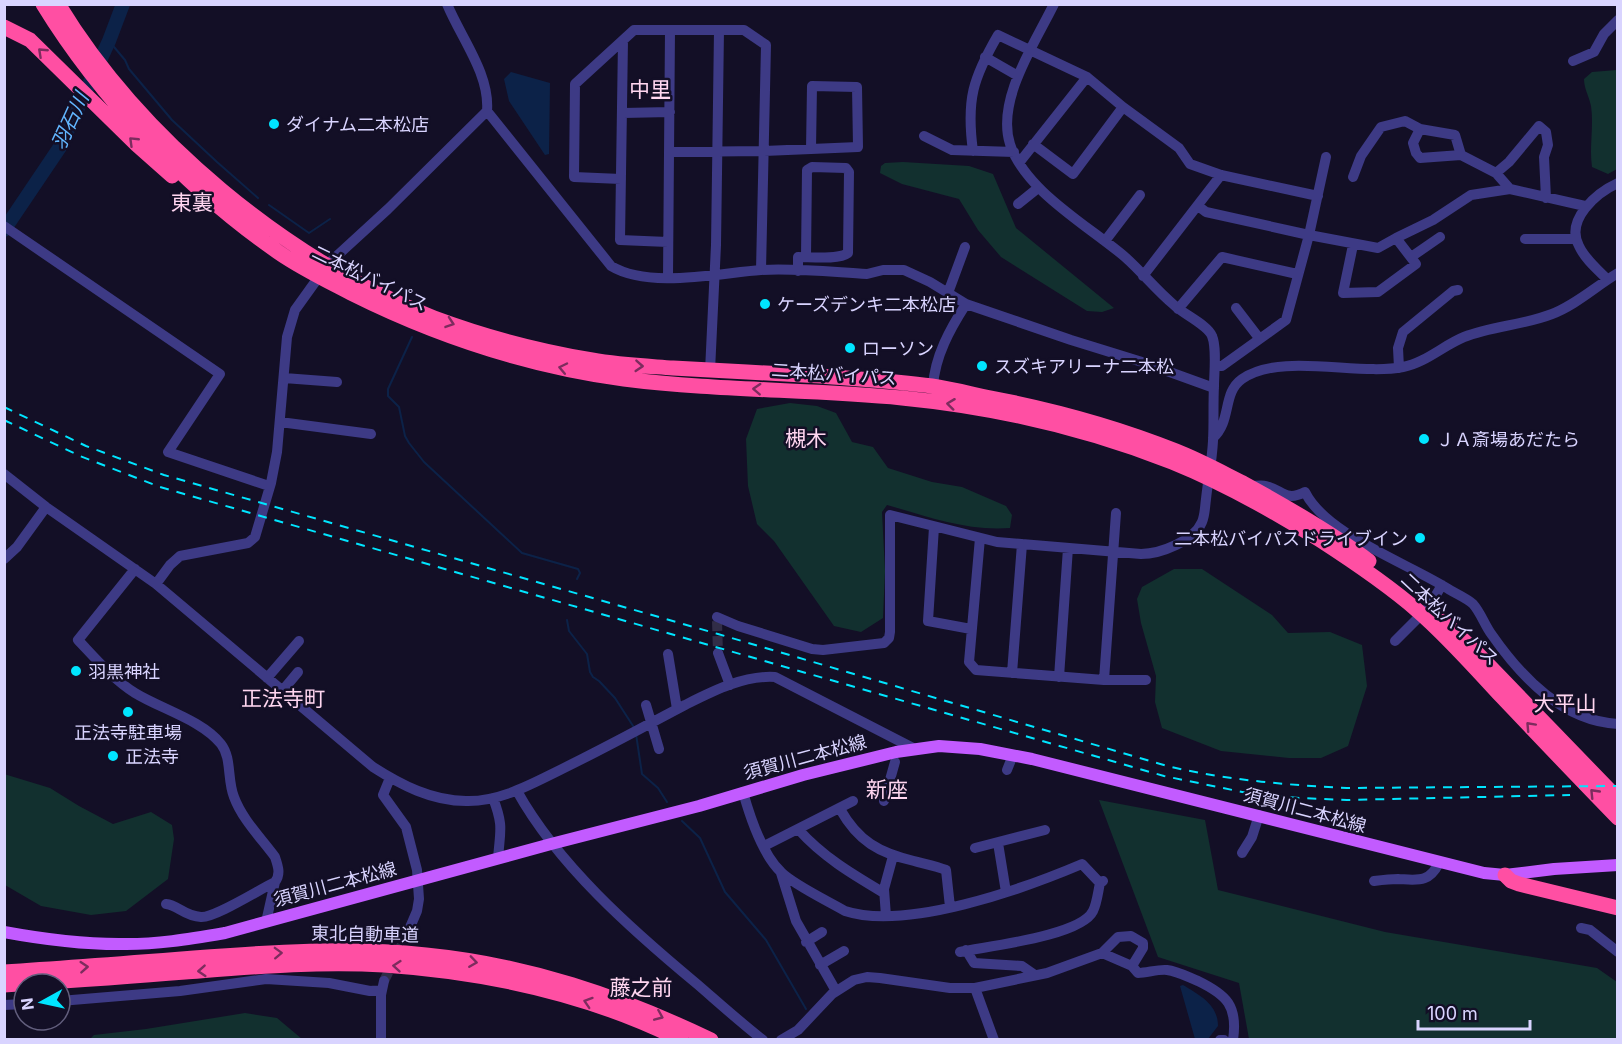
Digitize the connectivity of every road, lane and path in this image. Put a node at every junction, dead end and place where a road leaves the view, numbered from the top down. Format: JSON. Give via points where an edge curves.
{"nodes":[{"id":1,"x":42,"y":4,"type":"edge"},
{"id":2,"x":58,"y":4,"type":"edge"},
{"id":3,"x":447,"y":4,"type":"edge"},
{"id":4,"x":1054,"y":4,"type":"edge"},
{"id":5,"x":1617,"y":20,"type":"edge"},
{"id":6,"x":4,"y":27,"type":"edge"},
{"id":7,"x":670,"y":30,"type":"junction"},
{"id":8,"x":719,"y":30,"type":"junction"},
{"id":9,"x":623,"y":40,"type":"junction"},
{"id":10,"x":1031,"y":51,"type":"junction"},
{"id":11,"x":85,"y":57,"type":"junction"},
{"id":12,"x":985,"y":57,"type":"junction"},
{"id":13,"x":1573,"y":61,"type":"dead end"},
{"id":14,"x":1018,"y":76,"type":"junction"},
{"id":15,"x":1087,"y":77,"type":"junction"},
{"id":16,"x":105,"y":93,"type":"junction"},
{"id":17,"x":1123,"y":107,"type":"junction"},
{"id":18,"x":487,"y":111,"type":"junction"},
{"id":19,"x":670,"y":112,"type":"junction"},
{"id":20,"x":623,"y":113,"type":"junction"},
{"id":21,"x":1420,"y":129,"type":"junction"},
{"id":22,"x":924,"y":136,"type":"dead end"},
{"id":23,"x":1033,"y":144,"type":"junction"},
{"id":24,"x":811,"y":149,"type":"junction"},
{"id":25,"x":764,"y":151,"type":"junction"},
{"id":26,"x":973,"y":151,"type":"junction"},
{"id":27,"x":669,"y":152,"type":"junction"},
{"id":28,"x":717,"y":152,"type":"junction"},
{"id":29,"x":1461,"y":155,"type":"junction"},
{"id":30,"x":1326,"y":157,"type":"dead end"},
{"id":31,"x":1017,"y":158,"type":"junction"},
{"id":32,"x":1496,"y":173,"type":"junction"},
{"id":33,"x":1221,"y":175,"type":"junction"},
{"id":34,"x":1353,"y":177,"type":"dead end"},
{"id":35,"x":621,"y":179,"type":"junction"},
{"id":36,"x":1617,"y":183,"type":"edge"},
{"id":37,"x":1038,"y":188,"type":"junction"},
{"id":38,"x":1510,"y":189,"type":"junction"},
{"id":39,"x":1140,"y":195,"type":"dead end"},
{"id":40,"x":1318,"y":196,"type":"junction"},
{"id":41,"x":1546,"y":198,"type":"junction"},
{"id":42,"x":1018,"y":204,"type":"dead end"},
{"id":43,"x":1198,"y":206,"type":"junction"},
{"id":44,"x":1585,"y":206,"type":"junction"},
{"id":45,"x":4,"y":226,"type":"edge"},
{"id":46,"x":1309,"y":236,"type":"junction"},
{"id":47,"x":1440,"y":237,"type":"dead end"},
{"id":48,"x":1396,"y":238,"type":"junction"},
{"id":49,"x":1525,"y":239,"type":"dead end"},
{"id":50,"x":1576,"y":239,"type":"junction"},
{"id":51,"x":1106,"y":241,"type":"junction"},
{"id":52,"x":668,"y":242,"type":"junction"},
{"id":53,"x":1353,"y":244,"type":"junction"},
{"id":54,"x":964,"y":247,"type":"dead end"},
{"id":55,"x":806,"y":257,"type":"junction"},
{"id":56,"x":1412,"y":257,"type":"junction"},
{"id":57,"x":323,"y":270,"type":"junction"},
{"id":58,"x":761,"y":270,"type":"junction"},
{"id":59,"x":802,"y":271,"type":"junction"},
{"id":60,"x":1617,"y":273,"type":"edge"},
{"id":61,"x":1298,"y":274,"type":"junction"},
{"id":62,"x":714,"y":276,"type":"junction"},
{"id":63,"x":1143,"y":276,"type":"junction"},
{"id":64,"x":668,"y":277,"type":"junction"},
{"id":65,"x":1607,"y":279,"type":"junction"},
{"id":66,"x":1458,"y":290,"type":"dead end"},
{"id":67,"x":948,"y":293,"type":"junction"},
{"id":68,"x":966,"y":304,"type":"junction"},
{"id":69,"x":1236,"y":308,"type":"dead end"},
{"id":70,"x":1178,"y":309,"type":"junction"},
{"id":71,"x":1259,"y":338,"type":"junction"},
{"id":72,"x":1215,"y":366,"type":"junction"},
{"id":73,"x":1399,"y":368,"type":"junction"},
{"id":74,"x":710,"y":370,"type":"junction"},
{"id":75,"x":284,"y":378,"type":"junction"},
{"id":76,"x":337,"y":382,"type":"dead end"},
{"id":77,"x":933,"y":386,"type":"junction"},
{"id":78,"x":1214,"y":388,"type":"junction"},
{"id":79,"x":280,"y":422,"type":"junction"},
{"id":80,"x":371,"y":434,"type":"dead end"},
{"id":81,"x":1213,"y":438,"type":"junction"},
{"id":82,"x":1210,"y":472,"type":"junction"},
{"id":83,"x":4,"y":474,"type":"edge"},
{"id":84,"x":269,"y":486,"type":"junction"},
{"id":85,"x":1248,"y":486,"type":"junction"},
{"id":86,"x":46,"y":507,"type":"junction"},
{"id":87,"x":1116,"y":513,"type":"dead end"},
{"id":88,"x":934,"y":527,"type":"junction"},
{"id":89,"x":980,"y":538,"type":"junction"},
{"id":90,"x":1022,"y":544,"type":"junction"},
{"id":91,"x":1068,"y":549,"type":"junction"},
{"id":92,"x":1113,"y":551,"type":"junction"},
{"id":93,"x":4,"y":560,"type":"edge"},
{"id":94,"x":135,"y":569,"type":"junction"},
{"id":95,"x":156,"y":584,"type":"junction"},
{"id":96,"x":1442,"y":585,"type":"junction"},
{"id":97,"x":1425,"y":611,"type":"junction"},
{"id":98,"x":717,"y":617,"type":"dead end"},
{"id":99,"x":971,"y":629,"type":"junction"},
{"id":100,"x":299,"y":641,"type":"dead end"},
{"id":101,"x":1395,"y":641,"type":"dead end"},
{"id":102,"x":718,"y":653,"type":"tunnel mouth"},
{"id":103,"x":668,"y":654,"type":"dead end"},
{"id":104,"x":298,"y":672,"type":"dead end"},
{"id":105,"x":1012,"y":673,"type":"junction"},
{"id":106,"x":1059,"y":677,"type":"junction"},
{"id":107,"x":267,"y":678,"type":"junction"},
{"id":108,"x":1104,"y":680,"type":"junction"},
{"id":109,"x":1146,"y":680,"type":"dead end"},
{"id":110,"x":730,"y":685,"type":"junction"},
{"id":111,"x":283,"y":690,"type":"junction"},
{"id":112,"x":646,"y":705,"type":"dead end"},
{"id":113,"x":677,"y":709,"type":"junction"},
{"id":114,"x":650,"y":723,"type":"junction"},
{"id":115,"x":1617,"y":724,"type":"edge"},
{"id":116,"x":913,"y":748,"type":"junction"},
{"id":117,"x":659,"y":749,"type":"dead end"},
{"id":118,"x":1012,"y":755,"type":"junction"},
{"id":119,"x":895,"y":762,"type":"dead end"},
{"id":120,"x":1576,"y":765,"type":"junction"},
{"id":121,"x":1007,"y":770,"type":"dead end"},
{"id":122,"x":390,"y":778,"type":"junction"},
{"id":123,"x":517,"y":791,"type":"junction"},
{"id":124,"x":743,"y":792,"type":"junction"},
{"id":125,"x":493,"y":798,"type":"junction"},
{"id":126,"x":1617,"y":799,"type":"edge"},
{"id":127,"x":854,"y":801,"type":"dead end"},
{"id":128,"x":884,"y":801,"type":"dead end"},
{"id":129,"x":840,"y":809,"type":"junction"},
{"id":130,"x":1259,"y":816,"type":"junction"},
{"id":131,"x":1617,"y":818,"type":"edge"},
{"id":132,"x":798,"y":829,"type":"junction"},
{"id":133,"x":1045,"y":830,"type":"dead end"},
{"id":134,"x":998,"y":843,"type":"junction"},
{"id":135,"x":551,"y":844,"type":"junction"},
{"id":136,"x":764,"y":846,"type":"junction"},
{"id":137,"x":975,"y":848,"type":"dead end"},
{"id":138,"x":1242,"y":853,"type":"dead end"},
{"id":139,"x":893,"y":856,"type":"junction"},
{"id":140,"x":498,"y":859,"type":"junction"},
{"id":141,"x":1439,"y":863,"type":"junction"},
{"id":142,"x":1617,"y":865,"type":"edge"},
{"id":143,"x":781,"y":872,"type":"junction"},
{"id":144,"x":1505,"y":875,"type":"junction"},
{"id":145,"x":418,"y":880,"type":"junction"},
{"id":146,"x":1374,"y":881,"type":"dead end"},
{"id":147,"x":275,"y":882,"type":"junction"},
{"id":148,"x":884,"y":892,"type":"junction"},
{"id":149,"x":1006,"y":892,"type":"junction"},
{"id":150,"x":166,"y":904,"type":"dead end"},
{"id":151,"x":950,"y":907,"type":"junction"},
{"id":152,"x":1617,"y":908,"type":"edge"},
{"id":153,"x":886,"y":916,"type":"junction"},
{"id":154,"x":266,"y":922,"type":"junction"},
{"id":155,"x":1581,"y":928,"type":"dead end"},
{"id":156,"x":4,"y":932,"type":"edge"},
{"id":157,"x":408,"y":932,"type":"tunnel mouth"},
{"id":158,"x":822,"y":932,"type":"dead end"},
{"id":159,"x":806,"y":942,"type":"junction"},
{"id":160,"x":844,"y":951,"type":"dead end"},
{"id":161,"x":1617,"y":952,"type":"edge"},
{"id":162,"x":1102,"y":953,"type":"junction"},
{"id":163,"x":820,"y":964,"type":"junction"},
{"id":164,"x":1132,"y":966,"type":"junction"},
{"id":165,"x":4,"y":972,"type":"edge"},
{"id":166,"x":1035,"y":975,"type":"junction"},
{"id":167,"x":4,"y":985,"type":"edge"},
{"id":168,"x":975,"y":988,"type":"junction"},
{"id":169,"x":836,"y":991,"type":"junction"},
{"id":170,"x":72,"y":1000,"type":"edge"},
{"id":171,"x":381,"y":1040,"type":"edge"},
{"id":172,"x":681,"y":1040,"type":"edge"},
{"id":173,"x":711,"y":1040,"type":"edge"},
{"id":174,"x":763,"y":1040,"type":"edge"},
{"id":175,"x":781,"y":1040,"type":"edge"},
{"id":176,"x":994,"y":1040,"type":"edge"},
{"id":177,"x":1233,"y":1040,"type":"edge"}],
"edges":[{"from":1,"to":11,"type":"highway","name":"二本松バイパス"},
{"from":2,"to":11,"type":"highway","name":"二本松バイパス"},
{"from":3,"to":18,"type":"street","via":[[480,73]]},
{"from":4,"to":10,"type":"street"},
{"from":5,"to":13,"type":"street","via":[[1594,52]]},
{"from":16,"to":6,"type":"highway","one_way":true,"via":[[75,82],[30,40]]},
{"from":7,"to":8,"type":"street"},
{"from":7,"to":9,"type":"street","via":[[634,30]]},
{"from":7,"to":19,"type":"street"},
{"from":8,"to":25,"type":"street","via":[[744,30],[766,45]]},
{"from":8,"to":28,"type":"street"},
{"from":9,"to":20,"type":"street"},
{"from":9,"to":35,"type":"street","via":[[575,84],[574,177]]},
{"from":10,"to":12,"type":"street","via":[[998,35]]},
{"from":10,"to":14,"type":"street"},
{"from":10,"to":15,"type":"street"},
{"from":11,"to":16,"type":"highway","name":"二本松バイパス"},
{"from":12,"to":14,"type":"street"},
{"from":12,"to":26,"type":"street","via":[[969,107]]},
{"from":14,"to":31,"type":"street","via":[[1007,113],[1007,131]]},
{"from":15,"to":17,"type":"street"},
{"from":15,"to":23,"type":"street"},
{"from":16,"to":57,"type":"highway","name":"二本松バイパス","via":[[150,124],[219,189]]},
{"from":57,"to":16,"type":"highway","name":"二本松バイパス","one_way":true,"via":[[279,253],[186,177]]},
{"from":17,"to":23,"type":"street","via":[[1073,174]]},
{"from":17,"to":33,"type":"street","via":[[1179,148],[1190,164]]},
{"from":18,"to":57,"type":"street"},
{"from":18,"to":64,"type":"street","via":[[611,266],[631,274]]},
{"from":19,"to":20,"type":"street"},
{"from":19,"to":27,"type":"street"},
{"from":20,"to":35,"type":"street"},
{"from":21,"to":29,"type":"street","via":[[1455,135]]},
{"from":21,"to":29,"type":"street","via":[[1413,143],[1420,158]]},
{"from":21,"to":34,"type":"street","via":[[1406,121],[1381,128],[1361,156]]},
{"from":22,"to":26,"type":"street","via":[[952,150]]},
{"from":23,"to":31,"type":"street"},
{"from":24,"to":24,"type":"street","via":[[858,147],[857,87],[812,86]]},
{"from":24,"to":25,"type":"street"},
{"from":25,"to":28,"type":"street"},
{"from":25,"to":58,"type":"street"},
{"from":26,"to":31,"type":"street"},
{"from":27,"to":28,"type":"street"},
{"from":27,"to":52,"type":"street"},
{"from":28,"to":62,"type":"street"},
{"from":29,"to":32,"type":"street"},
{"from":30,"to":40,"type":"street"},
{"from":31,"to":37,"type":"street"},
{"from":32,"to":38,"type":"street"},
{"from":32,"to":41,"type":"street","via":[[1539,126],[1548,145],[1544,157]]},
{"from":33,"to":40,"type":"street"},
{"from":33,"to":43,"type":"street"},
{"from":35,"to":52,"type":"street","via":[[621,240]]},
{"from":36,"to":44,"type":"street"},
{"from":37,"to":42,"type":"street"},
{"from":37,"to":51,"type":"street"},
{"from":38,"to":41,"type":"street"},
{"from":38,"to":48,"type":"street","via":[[1471,195]]},
{"from":39,"to":51,"type":"street"},
{"from":40,"to":46,"type":"street"},
{"from":41,"to":44,"type":"street"},
{"from":43,"to":46,"type":"street","via":[[1206,212]]},
{"from":43,"to":63,"type":"street"},
{"from":44,"to":50,"type":"street"},
{"from":45,"to":84,"type":"street","via":[[220,374],[168,452]]},
{"from":46,"to":53,"type":"street"},
{"from":46,"to":61,"type":"street"},
{"from":47,"to":56,"type":"street"},
{"from":48,"to":53,"type":"street","via":[[1378,248]]},
{"from":48,"to":56,"type":"street"},
{"from":49,"to":50,"type":"street"},
{"from":50,"to":65,"type":"street","via":[[1586,257]]},
{"from":51,"to":63,"type":"street"},
{"from":52,"to":64,"type":"street"},
{"from":53,"to":56,"type":"street","via":[[1343,293],[1378,292],[1416,264]]},
{"from":54,"to":67,"type":"street"},
{"from":55,"to":55,"type":"street","via":[[844,257],[848,253],[846,168],[807,170]]},
{"from":55,"to":59,"type":"street","via":[[798,257]]},
{"from":57,"to":74,"type":"highway","name":"二本松バイパス","one_way":true,"via":[[434,318],[493,338],[611,363]]},
{"from":57,"to":75,"type":"street","via":[[290,322]]},
{"from":82,"to":57,"type":"highway","name":"二本松バイパス","one_way":true,"via":[[1092,435],[965,405],[623,379],[525,359],[392,314]]},
{"from":58,"to":59,"type":"street"},
{"from":58,"to":62,"type":"street"},
{"from":59,"to":67,"type":"street","via":[[867,274],[904,270]]},
{"from":60,"to":65,"type":"street"},
{"from":61,"to":70,"type":"street","via":[[1222,257]]},
{"from":61,"to":71,"type":"street","via":[[1286,320]]},
{"from":62,"to":64,"type":"street"},
{"from":62,"to":74,"type":"street"},
{"from":63,"to":70,"type":"street"},
{"from":65,"to":73,"type":"street","via":[[1554,313],[1478,332]]},
{"from":66,"to":73,"type":"street","via":[[1403,332],[1398,348]]},
{"from":67,"to":68,"type":"street"},
{"from":68,"to":77,"type":"street","via":[[949,331]]},
{"from":68,"to":78,"type":"street"},
{"from":69,"to":71,"type":"street"},
{"from":70,"to":72,"type":"street","via":[[1211,333]]},
{"from":71,"to":72,"type":"street","via":[[1222,366]]},
{"from":72,"to":78,"type":"street"},
{"from":73,"to":81,"type":"street","via":[[1264,369],[1235,385],[1222,428]]},
{"from":74,"to":77,"type":"highway","name":"二本松バイパス"},
{"from":75,"to":76,"type":"street"},
{"from":75,"to":79,"type":"street"},
{"from":77,"to":82,"type":"highway","name":"二本松バイパス","via":[[1074,417],[1176,451]]},
{"from":78,"to":81,"type":"street"},
{"from":79,"to":80,"type":"street"},
{"from":79,"to":84,"type":"street"},
{"from":81,"to":82,"type":"street"},
{"from":82,"to":85,"type":"highway","name":"二本松バイパス"},
{"from":82,"to":92,"type":"street","via":[[1204,517],[1197,530],[1181,542],[1152,554]]},
{"from":82,"to":97,"type":"highway","name":"二本松バイパス"},
{"from":83,"to":86,"type":"street"},
{"from":84,"to":95,"type":"street","via":[[252,541],[180,556]]},
{"from":85,"to":96,"type":"street","via":[[1265,485],[1286,496],[1305,492],[1321,514],[1373,550]]},
{"from":85,"to":97,"type":"highway","name":"二本松バイパス","via":[[1330,533],[1407,590]]},
{"from":86,"to":93,"type":"street"},
{"from":86,"to":94,"type":"street"},
{"from":87,"to":92,"type":"street"},
{"from":88,"to":89,"type":"street"},
{"from":88,"to":98,"type":"street","via":[[890,515],[890,638],[884,643],[812,649]]},
{"from":88,"to":99,"type":"street","via":[[928,621]]},
{"from":89,"to":90,"type":"street"},
{"from":89,"to":99,"type":"street"},
{"from":90,"to":91,"type":"street"},
{"from":90,"to":105,"type":"street"},
{"from":91,"to":92,"type":"street"},
{"from":91,"to":106,"type":"street"},
{"from":92,"to":108,"type":"street"},
{"from":94,"to":95,"type":"street"},
{"from":94,"to":147,"type":"street","via":[[78,640],[125,687],[202,728],[222,745],[239,809],[275,857],[279,878]]},
{"from":95,"to":107,"type":"street"},
{"from":96,"to":97,"type":"street"},
{"from":96,"to":115,"type":"street","via":[[1472,603],[1518,669],[1547,696],[1589,720]]},
{"from":97,"to":101,"type":"street"},
{"from":97,"to":120,"type":"highway","name":"二本松バイパス","via":[[1454,646]]},
{"from":99,"to":105,"type":"street","via":[[969,662],[976,670]]},
{"from":100,"to":107,"type":"street"},
{"from":102,"to":110,"type":"street"},
{"from":103,"to":113,"type":"street"},
{"from":104,"to":111,"type":"street"},
{"from":105,"to":106,"type":"street"},
{"from":106,"to":108,"type":"street"},
{"from":107,"to":111,"type":"street"},
{"from":108,"to":109,"type":"street"},
{"from":110,"to":113,"type":"street"},
{"from":110,"to":116,"type":"street","via":[[759,676],[776,677]]},
{"from":111,"to":122,"type":"street"},
{"from":112,"to":114,"type":"street"},
{"from":113,"to":114,"type":"street"},
{"from":114,"to":117,"type":"street"},
{"from":114,"to":123,"type":"street"},
{"from":116,"to":118,"type":"main road","name":"須賀川二本松線","via":[[971,748]]},
{"from":116,"to":124,"type":"main road","name":"須賀川二本松線"},
{"from":118,"to":121,"type":"street"},
{"from":118,"to":130,"type":"main road","name":"須賀川二本松線"},
{"from":119,"to":128,"type":"street"},
{"from":120,"to":126,"type":"highway","name":"二本松バイパス"},
{"from":131,"to":120,"type":"highway","name":"二本松バイパス","one_way":true},
{"from":122,"to":125,"type":"street","via":[[437,797],[464,802]]},
{"from":122,"to":145,"type":"street","via":[[383,795],[406,826]]},
{"from":123,"to":125,"type":"street"},
{"from":123,"to":135,"type":"street"},
{"from":124,"to":135,"type":"main road","name":"須賀川二本松線"},
{"from":124,"to":136,"type":"street"},
{"from":125,"to":140,"type":"street","via":[[502,830]]},
{"from":127,"to":129,"type":"street"},
{"from":129,"to":132,"type":"street"},
{"from":129,"to":139,"type":"street","via":[[858,835]]},
{"from":130,"to":138,"type":"street"},
{"from":130,"to":141,"type":"main road","name":"須賀川二本松線"},
{"from":132,"to":136,"type":"street"},
{"from":132,"to":148,"type":"street","via":[[840,867]]},
{"from":133,"to":134,"type":"street"},
{"from":134,"to":137,"type":"street"},
{"from":134,"to":149,"type":"street"},
{"from":135,"to":140,"type":"main road","name":"須賀川二本松線"},
{"from":135,"to":174,"type":"street","via":[[668,960]]},
{"from":136,"to":143,"type":"street"},
{"from":139,"to":148,"type":"street"},
{"from":139,"to":151,"type":"street","via":[[946,870]]},
{"from":140,"to":145,"type":"main road","name":"須賀川二本松線"},
{"from":141,"to":144,"type":"main road","name":"須賀川二本松線"},
{"from":141,"to":146,"type":"street","via":[[1423,879]]},
{"from":142,"to":144,"type":"main road","name":"須賀川二本松線"},
{"from":143,"to":153,"type":"street","via":[[845,910]]},
{"from":143,"to":159,"type":"street"},
{"from":144,"to":152,"type":"highway","via":[[1519,884]]},
{"from":145,"to":154,"type":"main road","name":"須賀川二本松線"},
{"from":145,"to":157,"type":"street","via":[[417,912]]},
{"from":147,"to":150,"type":"street","via":[[205,917],[188,915]]},
{"from":147,"to":154,"type":"street"},
{"from":148,"to":153,"type":"street"},
{"from":149,"to":151,"type":"street"},
{"from":149,"to":166,"type":"street","via":[[1082,864],[1101,882],[1093,911],[1081,922],[1055,934],[963,951],[974,963],[1022,966]]},
{"from":151,"to":153,"type":"street"},
{"from":154,"to":156,"type":"main road","name":"須賀川二本松線","via":[[182,941],[119,944]]},
{"from":155,"to":161,"type":"street","via":[[1590,930]]},
{"from":158,"to":159,"type":"street"},
{"from":159,"to":163,"type":"street"},
{"from":160,"to":163,"type":"street"},
{"from":162,"to":164,"type":"street"},
{"from":162,"to":164,"type":"street","via":[[1118,937],[1131,936],[1143,944]]},
{"from":162,"to":166,"type":"street"},
{"from":163,"to":169,"type":"street"},
{"from":164,"to":177,"type":"street","via":[[1138,973],[1166,970],[1216,990],[1231,1005]]},
{"from":165,"to":173,"type":"highway","name":"東北自動車道","one_way":true,"via":[[280,953],[425,955],[486,963],[578,986]]},
{"from":166,"to":168,"type":"street"},
{"from":172,"to":167,"type":"highway","name":"東北自動車道","one_way":true,"via":[[576,998],[484,976],[414,968],[279,966]]},
{"from":168,"to":169,"type":"street","via":[[867,977]]},
{"from":168,"to":176,"type":"street"},
{"from":169,"to":175,"type":"street","via":[[798,1030]]},
{"from":170,"to":171,"type":"street","via":[[266,979],[329,983],[370,991],[383,985]]}]}
